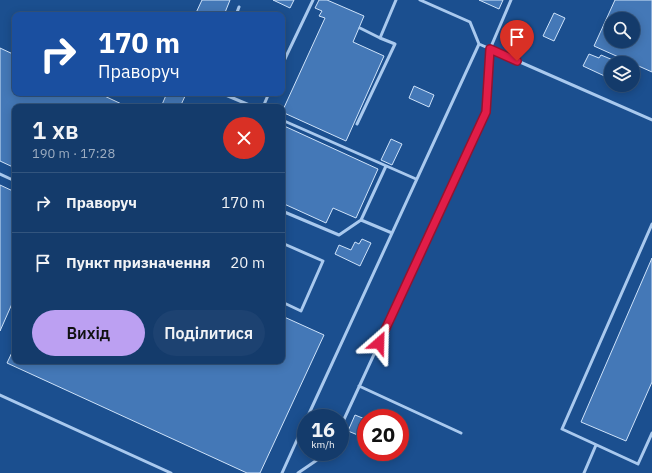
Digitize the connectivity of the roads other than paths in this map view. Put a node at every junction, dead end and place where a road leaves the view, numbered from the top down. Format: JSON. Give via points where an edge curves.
{"nodes":[{"id":1,"x":313,"y":0,"type":"edge"},
{"id":2,"x":396,"y":0,"type":"edge"},
{"id":3,"x":420,"y":0,"type":"edge"},
{"id":4,"x":511,"y":0,"type":"edge"},
{"id":5,"x":239,"y":7,"type":"dead end"},
{"id":6,"x":237,"y":12,"type":"edge"},
{"id":7,"x":360,"y":28,"type":"dead end"},
{"id":8,"x":380,"y":38,"type":"junction"},
{"id":9,"x":478,"y":44,"type":"junction"},
{"id":10,"x":490,"y":49,"type":"junction"},
{"id":11,"x":285,"y":60,"type":"edge"},
{"id":12,"x":228,"y":96,"type":"edge"},
{"id":13,"x":247,"y":104,"type":"edge"},
{"id":14,"x":652,"y":120,"type":"edge"},
{"id":15,"x":285,"y":121,"type":"edge"},
{"id":16,"x":357,"y":124,"type":"dead end"},
{"id":17,"x":386,"y":166,"type":"junction"},
{"id":18,"x":0,"y":174,"type":"edge"},
{"id":19,"x":416,"y":179,"type":"junction"},
{"id":20,"x":12,"y":180,"type":"edge"},
{"id":21,"x":285,"y":211,"type":"edge"},
{"id":22,"x":361,"y":220,"type":"junction"},
{"id":23,"x":652,"y":224,"type":"edge"},
{"id":24,"x":392,"y":233,"type":"junction"},
{"id":25,"x":285,"y":244,"type":"edge"},
{"id":26,"x":285,"y":303,"type":"edge"},
{"id":27,"x":359,"y":386,"type":"junction"},
{"id":28,"x":0,"y":395,"type":"edge"},
{"id":29,"x":311,"y":409,"type":"edge"},
{"id":30,"x":349,"y":409,"type":"edge"},
{"id":31,"x":461,"y":433,"type":"dead end"},
{"id":32,"x":652,"y":433,"type":"edge"},
{"id":33,"x":297,"y":439,"type":"edge"},
{"id":34,"x":596,"y":445,"type":"junction"},
{"id":35,"x":316,"y":461,"type":"edge"},
{"id":36,"x":171,"y":473,"type":"edge"},
{"id":37,"x":282,"y":473,"type":"edge"},
{"id":38,"x":298,"y":473,"type":"edge"},
{"id":39,"x":584,"y":473,"type":"edge"}],
"edges":[{"from":1,"to":11,"type":"lane"},
{"from":2,"to":8,"type":"lane"},
{"from":3,"to":9,"type":"lane","via":[[470,22]]},
{"from":4,"to":10,"type":"lane"},
{"from":5,"to":6,"type":"lane"},
{"from":7,"to":8,"type":"lane"},
{"from":8,"to":16,"type":"lane","via":[[395,44]]},
{"from":9,"to":10,"type":"lane"},
{"from":9,"to":19,"type":"lane"},
{"from":10,"to":14,"type":"lane"},
{"from":10,"to":27,"type":"lane","via":[[486,112]]},
{"from":12,"to":13,"type":"lane"},
{"from":15,"to":17,"type":"lane"},
{"from":17,"to":19,"type":"lane"},
{"from":17,"to":22,"type":"lane"},
{"from":18,"to":20,"type":"lane"},
{"from":19,"to":24,"type":"lane"},
{"from":21,"to":22,"type":"lane","via":[[339,234]]},
{"from":22,"to":24,"type":"lane"},
{"from":23,"to":34,"type":"lane","via":[[562,429]]},
{"from":24,"to":29,"type":"lane"},
{"from":25,"to":26,"type":"lane","via":[[323,261],[301,311]]},
{"from":27,"to":30,"type":"lane"},
{"from":27,"to":31,"type":"lane"},
{"from":28,"to":36,"type":"lane"},
{"from":32,"to":34,"type":"lane","via":[[638,464]]},
{"from":33,"to":37,"type":"lane"},
{"from":34,"to":39,"type":"lane"},
{"from":35,"to":38,"type":"lane"}]}
